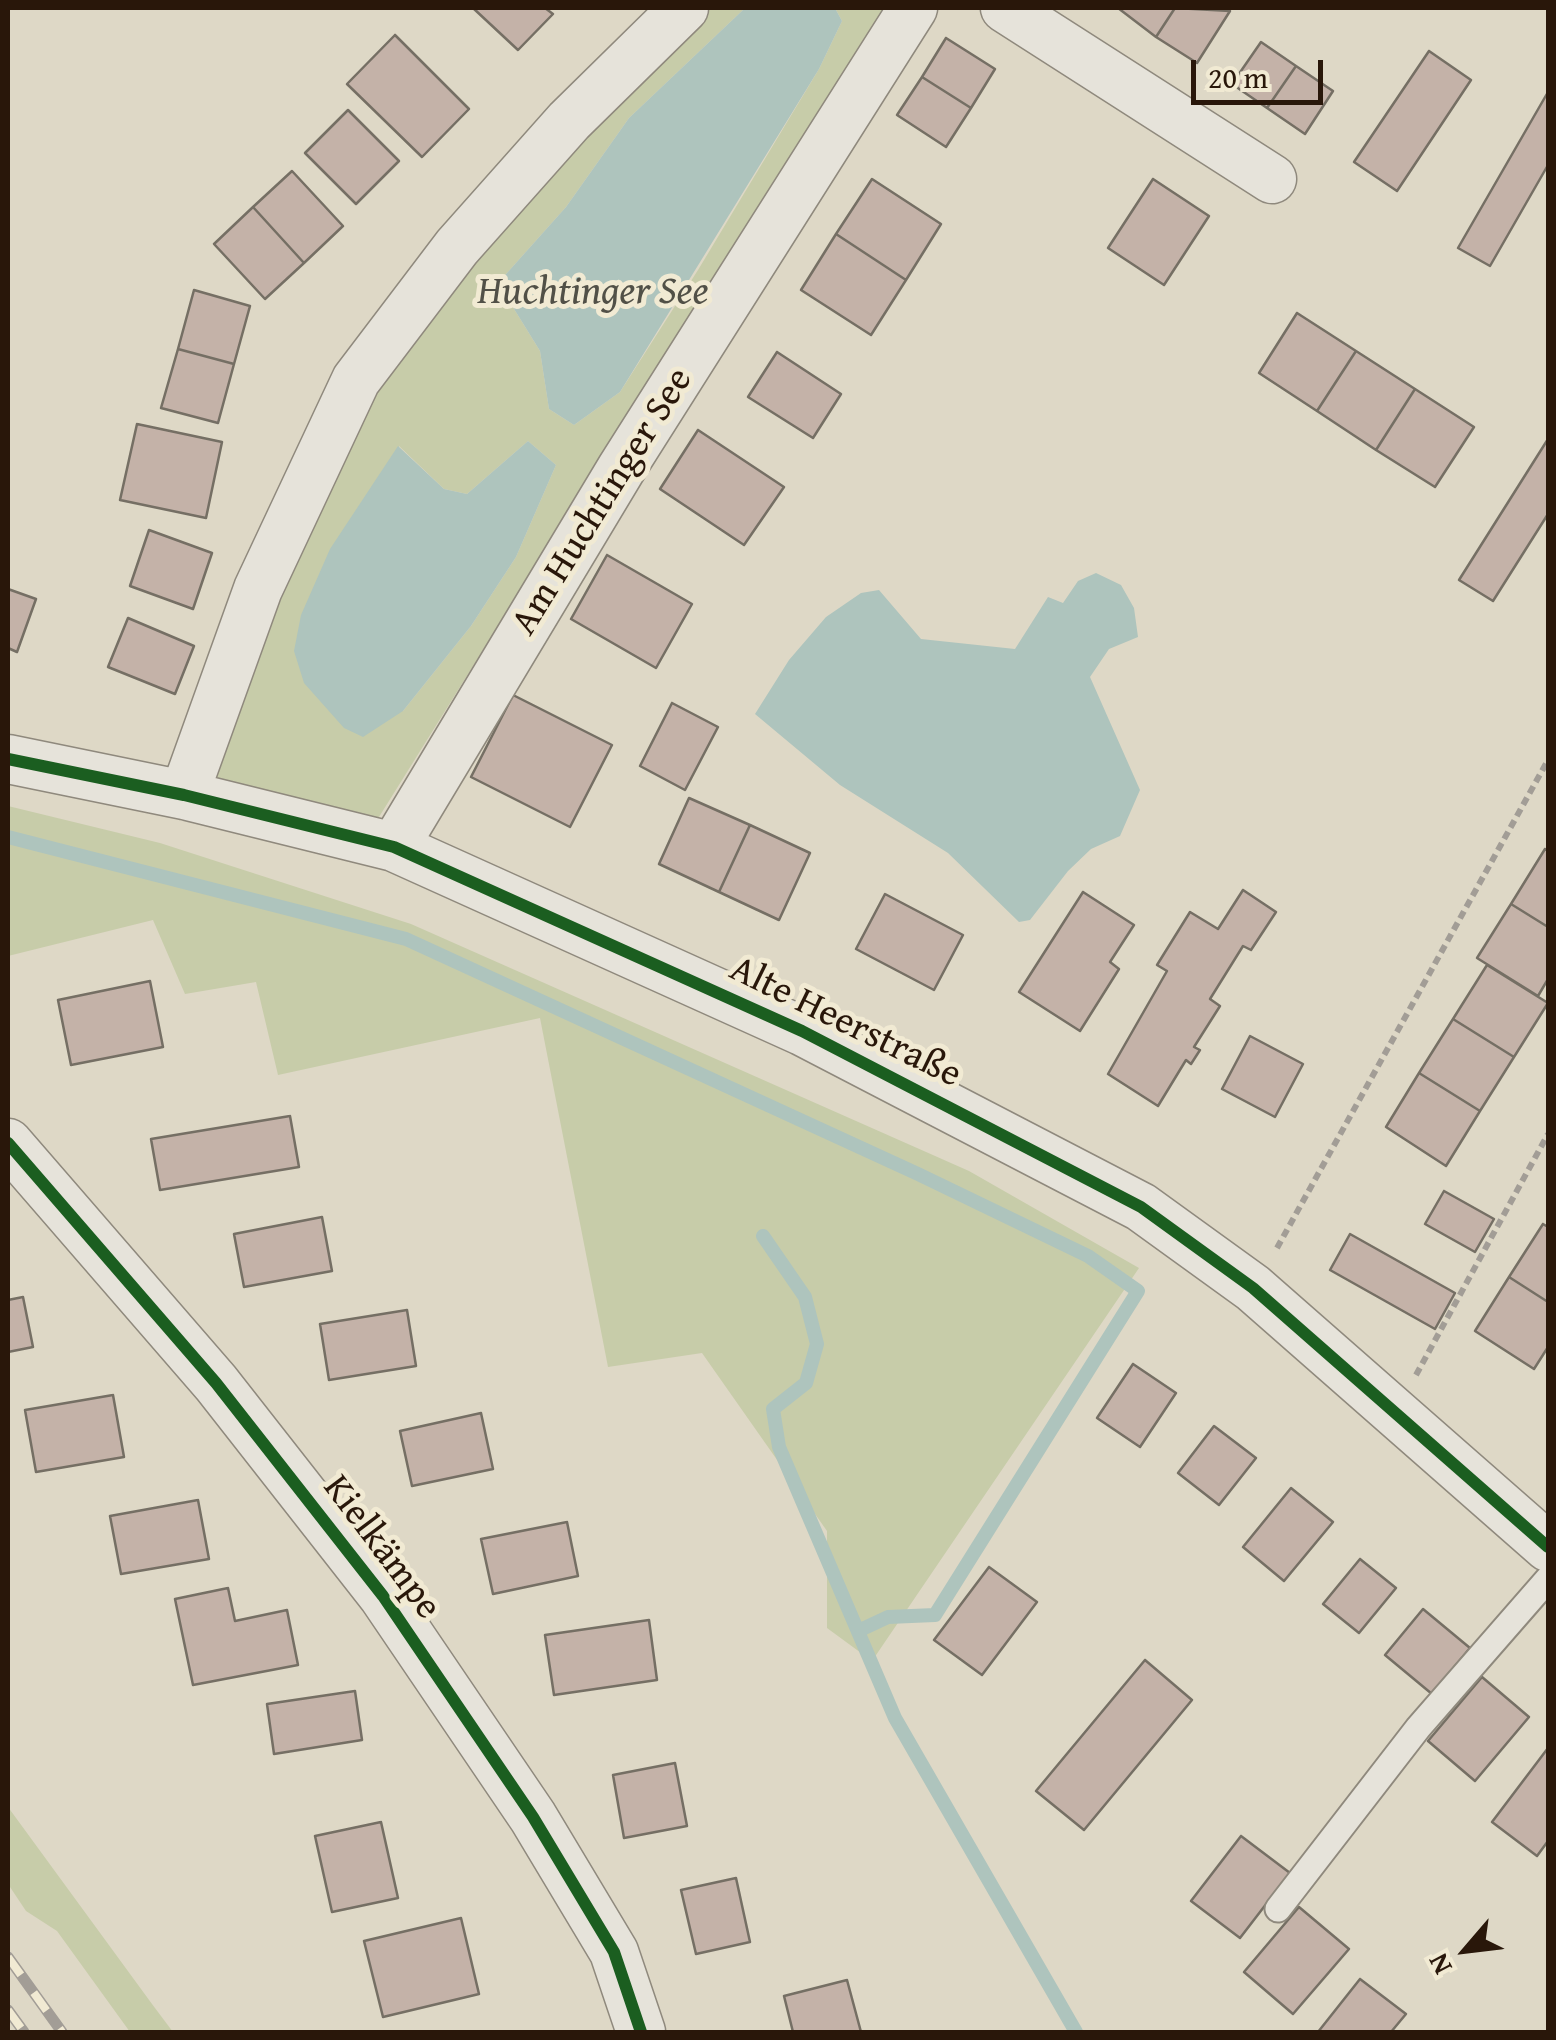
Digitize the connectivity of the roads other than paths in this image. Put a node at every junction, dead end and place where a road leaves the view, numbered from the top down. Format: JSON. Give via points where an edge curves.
{"nodes":[{"id":1,"x":684,"y":8,"type":"edge"},
{"id":2,"x":913,"y":8,"type":"edge"},
{"id":3,"x":1005,"y":8,"type":"edge"},
{"id":4,"x":1272,"y":179,"type":"dead end"},
{"id":5,"x":8,"y":759,"type":"edge"},
{"id":6,"x":184,"y":795,"type":"junction"},
{"id":7,"x":394,"y":847,"type":"junction"},
{"id":8,"x":8,"y":1143,"type":"edge"},
{"id":9,"x":1548,"y":1547,"type":"edge"},
{"id":10,"x":1548,"y":1579,"type":"edge"},
{"id":11,"x":1278,"y":1909,"type":"dead end"},
{"id":12,"x":641,"y":2032,"type":"edge"}],
"edges":[{"from":1,"to":6,"type":"street","via":[[569,121],[457,247],[356,380],[258,589]]},
{"from":2,"to":7,"type":"street","name":"Am Huchtinger See","via":[[621,470]]},
{"from":3,"to":4,"type":"street"},
{"from":5,"to":6,"type":"street","name":"Alte Heerstraße"},
{"from":6,"to":7,"type":"street","name":"Alte Heerstraße"},
{"from":7,"to":9,"type":"street","name":"Alte Heerstraße","via":[[802,1031],[1142,1207],[1253,1288]]},
{"from":8,"to":12,"type":"street","name":"Kielkämpe","via":[[216,1382],[382,1596],[533,1817],[614,1952]]},
{"from":10,"to":11,"type":"lane","via":[[1418,1728]]}]}
